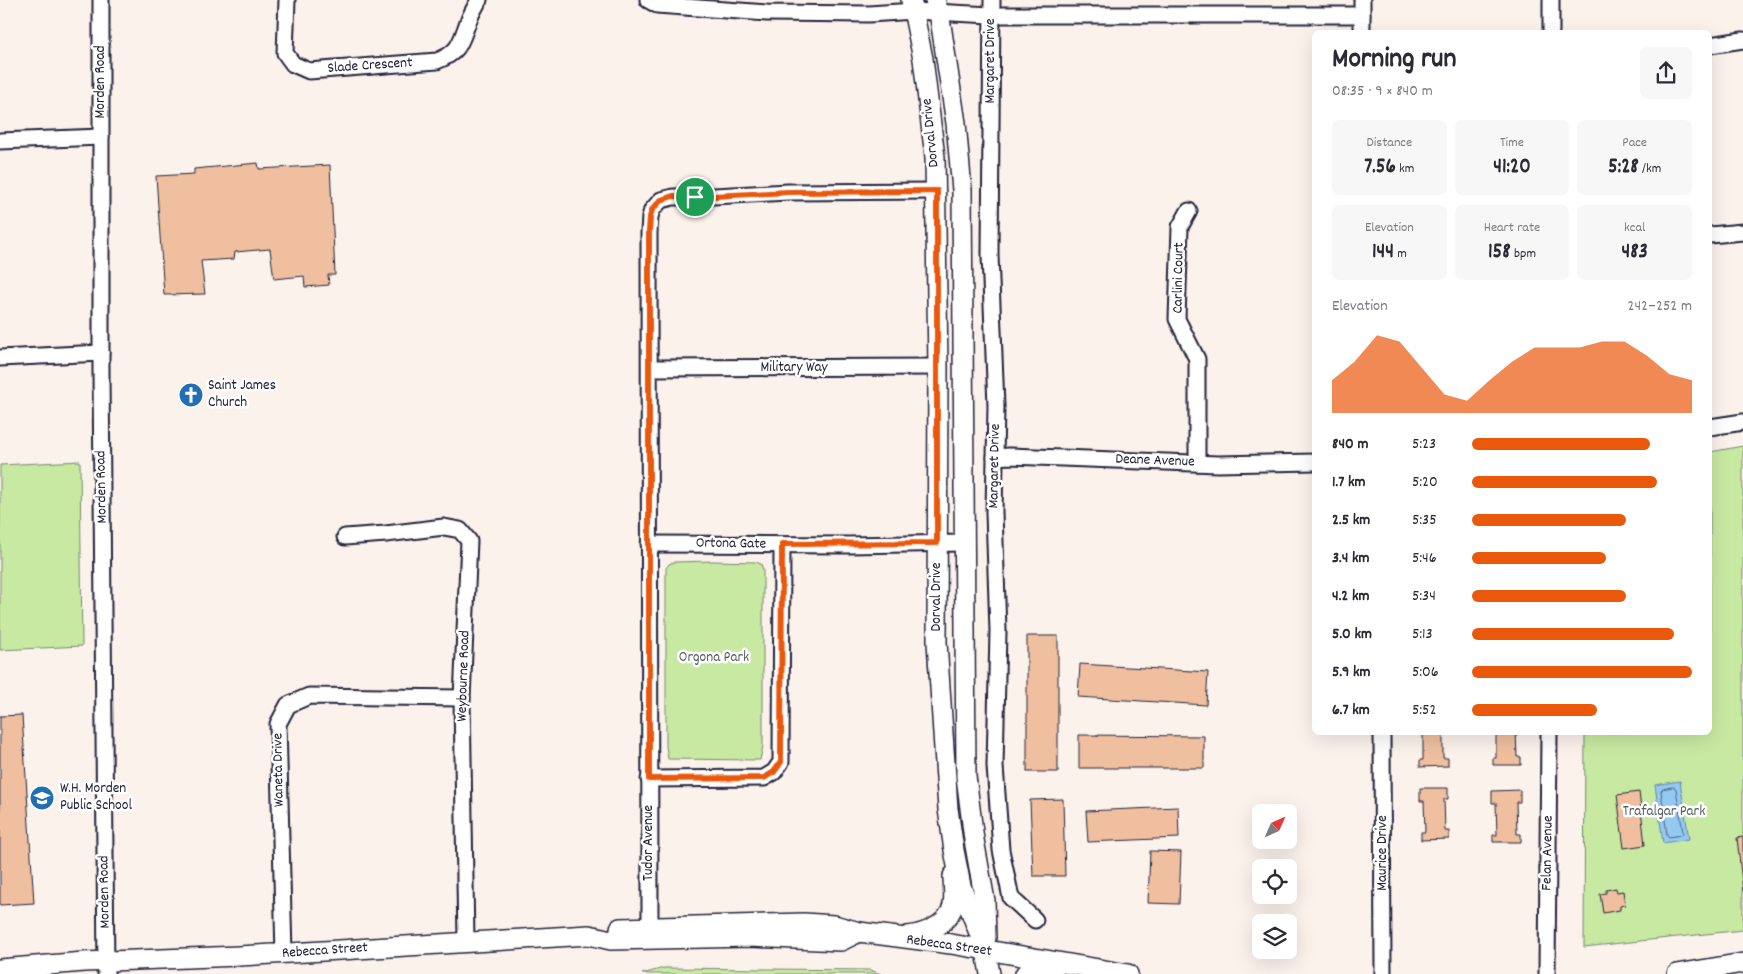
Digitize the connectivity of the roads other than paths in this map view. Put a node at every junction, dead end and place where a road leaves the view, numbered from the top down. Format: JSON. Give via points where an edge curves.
{"nodes":[{"id":1,"x":101,"y":0,"type":"edge"},
{"id":2,"x":287,"y":0,"type":"edge"},
{"id":3,"x":479,"y":0,"type":"edge"},
{"id":4,"x":648,"y":0,"type":"edge"},
{"id":5,"x":1551,"y":0,"type":"edge"},
{"id":6,"x":913,"y":6,"type":"edge"},
{"id":7,"x":937,"y":6,"type":"edge"},
{"id":8,"x":991,"y":7,"type":"edge"},
{"id":9,"x":1362,"y":7,"type":"edge"},
{"id":10,"x":1362,"y":30,"type":"edge"},
{"id":11,"x":1551,"y":30,"type":"edge"},
{"id":12,"x":1743,"y":40,"type":"edge"},
{"id":13,"x":1712,"y":45,"type":"edge"},
{"id":14,"x":101,"y":137,"type":"junction"},
{"id":15,"x":0,"y":140,"type":"edge"},
{"id":16,"x":937,"y":191,"type":"junction"},
{"id":17,"x":1190,"y":211,"type":"dead end"},
{"id":18,"x":1743,"y":232,"type":"edge"},
{"id":19,"x":1712,"y":235,"type":"edge"},
{"id":20,"x":101,"y":353,"type":"junction"},
{"id":21,"x":0,"y":358,"type":"edge"},
{"id":22,"x":938,"y":367,"type":"junction"},
{"id":23,"x":650,"y":368,"type":"junction"},
{"id":24,"x":1743,"y":422,"type":"edge"},
{"id":25,"x":1712,"y":427,"type":"edge"},
{"id":26,"x":995,"y":457,"type":"junction"},
{"id":27,"x":1312,"y":462,"type":"edge"},
{"id":28,"x":1197,"y":463,"type":"junction"},
{"id":29,"x":346,"y":537,"type":"dead end"},
{"id":30,"x":937,"y":543,"type":"junction"},
{"id":31,"x":964,"y":543,"type":"junction"},
{"id":32,"x":649,"y":544,"type":"junction"},
{"id":33,"x":782,"y":544,"type":"junction"},
{"id":34,"x":462,"y":698,"type":"junction"},
{"id":35,"x":1382,"y":735,"type":"edge"},
{"id":36,"x":1549,"y":735,"type":"edge"},
{"id":37,"x":649,"y":779,"type":"junction"},
{"id":38,"x":954,"y":850,"type":"junction"},
{"id":39,"x":1035,"y":920,"type":"dead end"},
{"id":40,"x":650,"y":926,"type":"junction"},
{"id":41,"x":859,"y":932,"type":"junction"},
{"id":42,"x":590,"y":935,"type":"junction"},
{"id":43,"x":896,"y":938,"type":"junction"},
{"id":44,"x":466,"y":941,"type":"junction"},
{"id":45,"x":986,"y":951,"type":"junction"},
{"id":46,"x":284,"y":954,"type":"junction"},
{"id":47,"x":1068,"y":963,"type":"junction"},
{"id":48,"x":1743,"y":966,"type":"edge"},
{"id":49,"x":106,"y":968,"type":"edge"},
{"id":50,"x":0,"y":969,"type":"edge"},
{"id":51,"x":990,"y":974,"type":"edge"},
{"id":52,"x":1025,"y":974,"type":"edge"},
{"id":53,"x":1128,"y":974,"type":"edge"},
{"id":54,"x":1383,"y":974,"type":"edge"},
{"id":55,"x":1547,"y":974,"type":"edge"},
{"id":56,"x":1678,"y":974,"type":"edge"}],
"edges":[{"from":1,"to":14,"type":"street","name":"Morden Road"},
{"from":2,"to":3,"type":"street","name":"Slade Crescent","via":[[285,53],[293,64],[309,71],[437,61],[450,56],[460,45]]},
{"from":4,"to":6,"type":"street","via":[[657,5],[767,13],[869,14]]},
{"from":5,"to":11,"type":"street"},
{"from":6,"to":7,"type":"street"},
{"from":6,"to":16,"type":"main road","name":"Dorval Drive","via":[[923,59]]},
{"from":7,"to":8,"type":"street"},
{"from":7,"to":31,"type":"main road","name":"Dorval Drive","via":[[956,123],[962,190]]},
{"from":8,"to":9,"type":"street"},
{"from":8,"to":26,"type":"street","name":"Margaret Drive","via":[[990,254]]},
{"from":9,"to":10,"type":"street"},
{"from":12,"to":13,"type":"street"},
{"from":14,"to":15,"type":"street"},
{"from":14,"to":20,"type":"street","name":"Morden Road"},
{"from":16,"to":22,"type":"main road","name":"Dorval Drive"},
{"from":16,"to":23,"type":"street","name":"Tudor Avenue","via":[[788,192],[679,196],[661,200],[650,217]]},
{"from":17,"to":28,"type":"street","name":"Carlini Court","via":[[1180,227],[1177,319],[1197,359]]},
{"from":18,"to":19,"type":"street"},
{"from":20,"to":21,"type":"street"},
{"from":20,"to":49,"type":"street","name":"Morden Road"},
{"from":22,"to":23,"type":"street","name":"Military Way"},
{"from":22,"to":30,"type":"main road","name":"Dorval Drive"},
{"from":23,"to":32,"type":"street","name":"Tudor Avenue"},
{"from":24,"to":25,"type":"street"},
{"from":26,"to":28,"type":"street","name":"Deane Avenue"},
{"from":26,"to":39,"type":"street","name":"Margaret Drive","via":[[998,631],[995,766],[1001,850],[1011,898]]},
{"from":27,"to":28,"type":"street","name":"Deane Avenue"},
{"from":29,"to":34,"type":"street","name":"Weybourne Road","via":[[444,527],[460,530],[469,541]]},
{"from":30,"to":31,"type":"street","name":"Ortona Gate"},
{"from":30,"to":33,"type":"street","name":"Ortona Gate"},
{"from":30,"to":38,"type":"main road","name":"Dorval Drive","via":[[937,642],[948,809]]},
{"from":31,"to":45,"type":"main road","name":"Dorval Drive","via":[[966,776],[986,901]]},
{"from":32,"to":33,"type":"street","name":"Ortona Gate"},
{"from":32,"to":37,"type":"street","name":"Tudor Avenue"},
{"from":33,"to":37,"type":"street","via":[[781,762],[764,778]]},
{"from":34,"to":44,"type":"street","name":"Weybourne Road"},
{"from":34,"to":46,"type":"street","name":"Waneta Drive","via":[[309,696],[288,705],[278,724]]},
{"from":35,"to":54,"type":"street","name":"Maurice Drive"},
{"from":36,"to":55,"type":"street","name":"Felan Avenue"},
{"from":37,"to":40,"type":"street","name":"Tudor Avenue"},
{"from":38,"to":43,"type":"main road","via":[[954,896],[950,914],[931,929]]},
{"from":38,"to":45,"type":"main road","name":"Dorval Drive","via":[[961,886]]},
{"from":40,"to":41,"type":"main road","name":"Rebecca Street","via":[[804,923],[834,925]]},
{"from":40,"to":42,"type":"main road","name":"Rebecca Street","via":[[609,929]]},
{"from":41,"to":42,"type":"main road","name":"Rebecca Street","via":[[841,941],[750,937],[611,940]]},
{"from":41,"to":43,"type":"main road","name":"Rebecca Street"},
{"from":42,"to":44,"type":"main road","name":"Rebecca Street"},
{"from":43,"to":45,"type":"main road","name":"Rebecca Street"},
{"from":44,"to":46,"type":"main road","name":"Rebecca Street"},
{"from":45,"to":47,"type":"main road","name":"Rebecca Street"},
{"from":45,"to":51,"type":"main road","name":"Dorval Drive"},
{"from":46,"to":49,"type":"main road","name":"Rebecca Street"},
{"from":47,"to":52,"type":"main road"},
{"from":47,"to":53,"type":"main road","name":"Rebecca Street"},
{"from":48,"to":56,"type":"main road"},
{"from":49,"to":50,"type":"main road","name":"Rebecca Street"}]}
